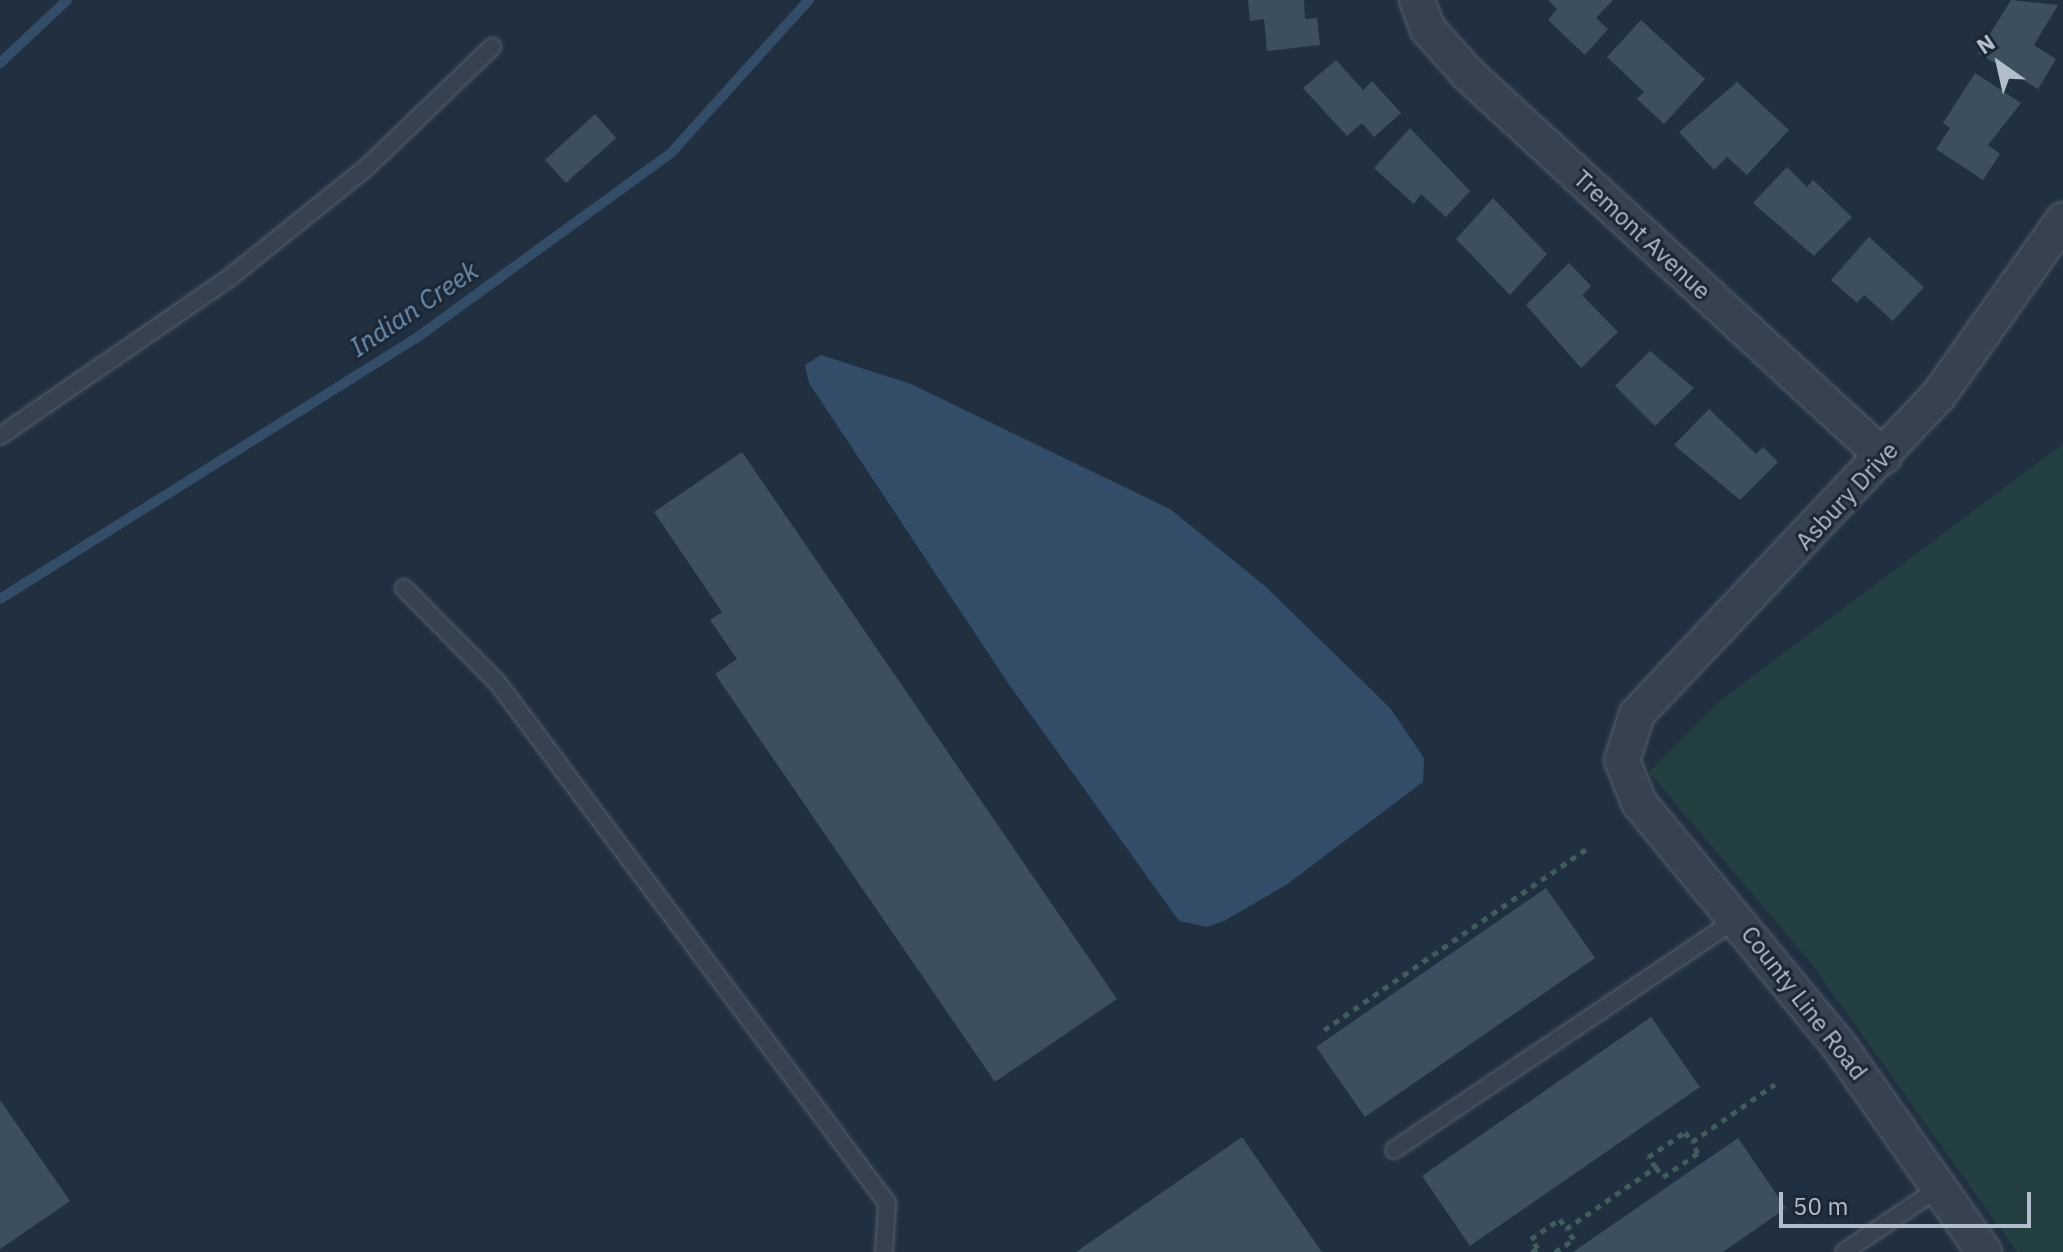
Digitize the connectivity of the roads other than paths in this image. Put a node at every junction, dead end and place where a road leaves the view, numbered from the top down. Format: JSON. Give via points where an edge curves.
{"nodes":[{"id":1,"x":1417,"y":0,"type":"edge"},
{"id":2,"x":492,"y":47,"type":"dead end"},
{"id":3,"x":2063,"y":220,"type":"edge"},
{"id":4,"x":0,"y":436,"type":"edge"},
{"id":5,"x":1884,"y":457,"type":"junction"},
{"id":6,"x":404,"y":588,"type":"dead end"},
{"id":7,"x":1622,"y":760,"type":"joint"},
{"id":8,"x":1738,"y":918,"type":"junction"},
{"id":9,"x":1394,"y":1150,"type":"dead end"},
{"id":10,"x":1939,"y":1188,"type":"junction"},
{"id":11,"x":884,"y":1252,"type":"edge"},
{"id":12,"x":1844,"y":1252,"type":"edge"},
{"id":13,"x":1984,"y":1252,"type":"edge"}],
"edges":[{"from":1,"to":5,"type":"street","name":"Tremont Avenue","via":[[1427,28],[1468,74]]},
{"from":2,"to":4,"type":"lane","via":[[366,168],[229,278]]},
{"from":3,"to":5,"type":"street","name":"Asbury Drive","via":[[1989,330]]},
{"from":5,"to":7,"type":"street","name":"Asbury Drive","via":[[1637,714]]},
{"from":6,"to":11,"type":"lane","via":[[497,682],[887,1203]]},
{"from":7,"to":8,"type":"street","name":"County Line Road","via":[[1639,803]]},
{"from":8,"to":9,"type":"lane"},
{"from":8,"to":10,"type":"street","name":"County Line Road"},
{"from":10,"to":12,"type":"lane"},
{"from":10,"to":13,"type":"street","name":"County Line Road"}]}
